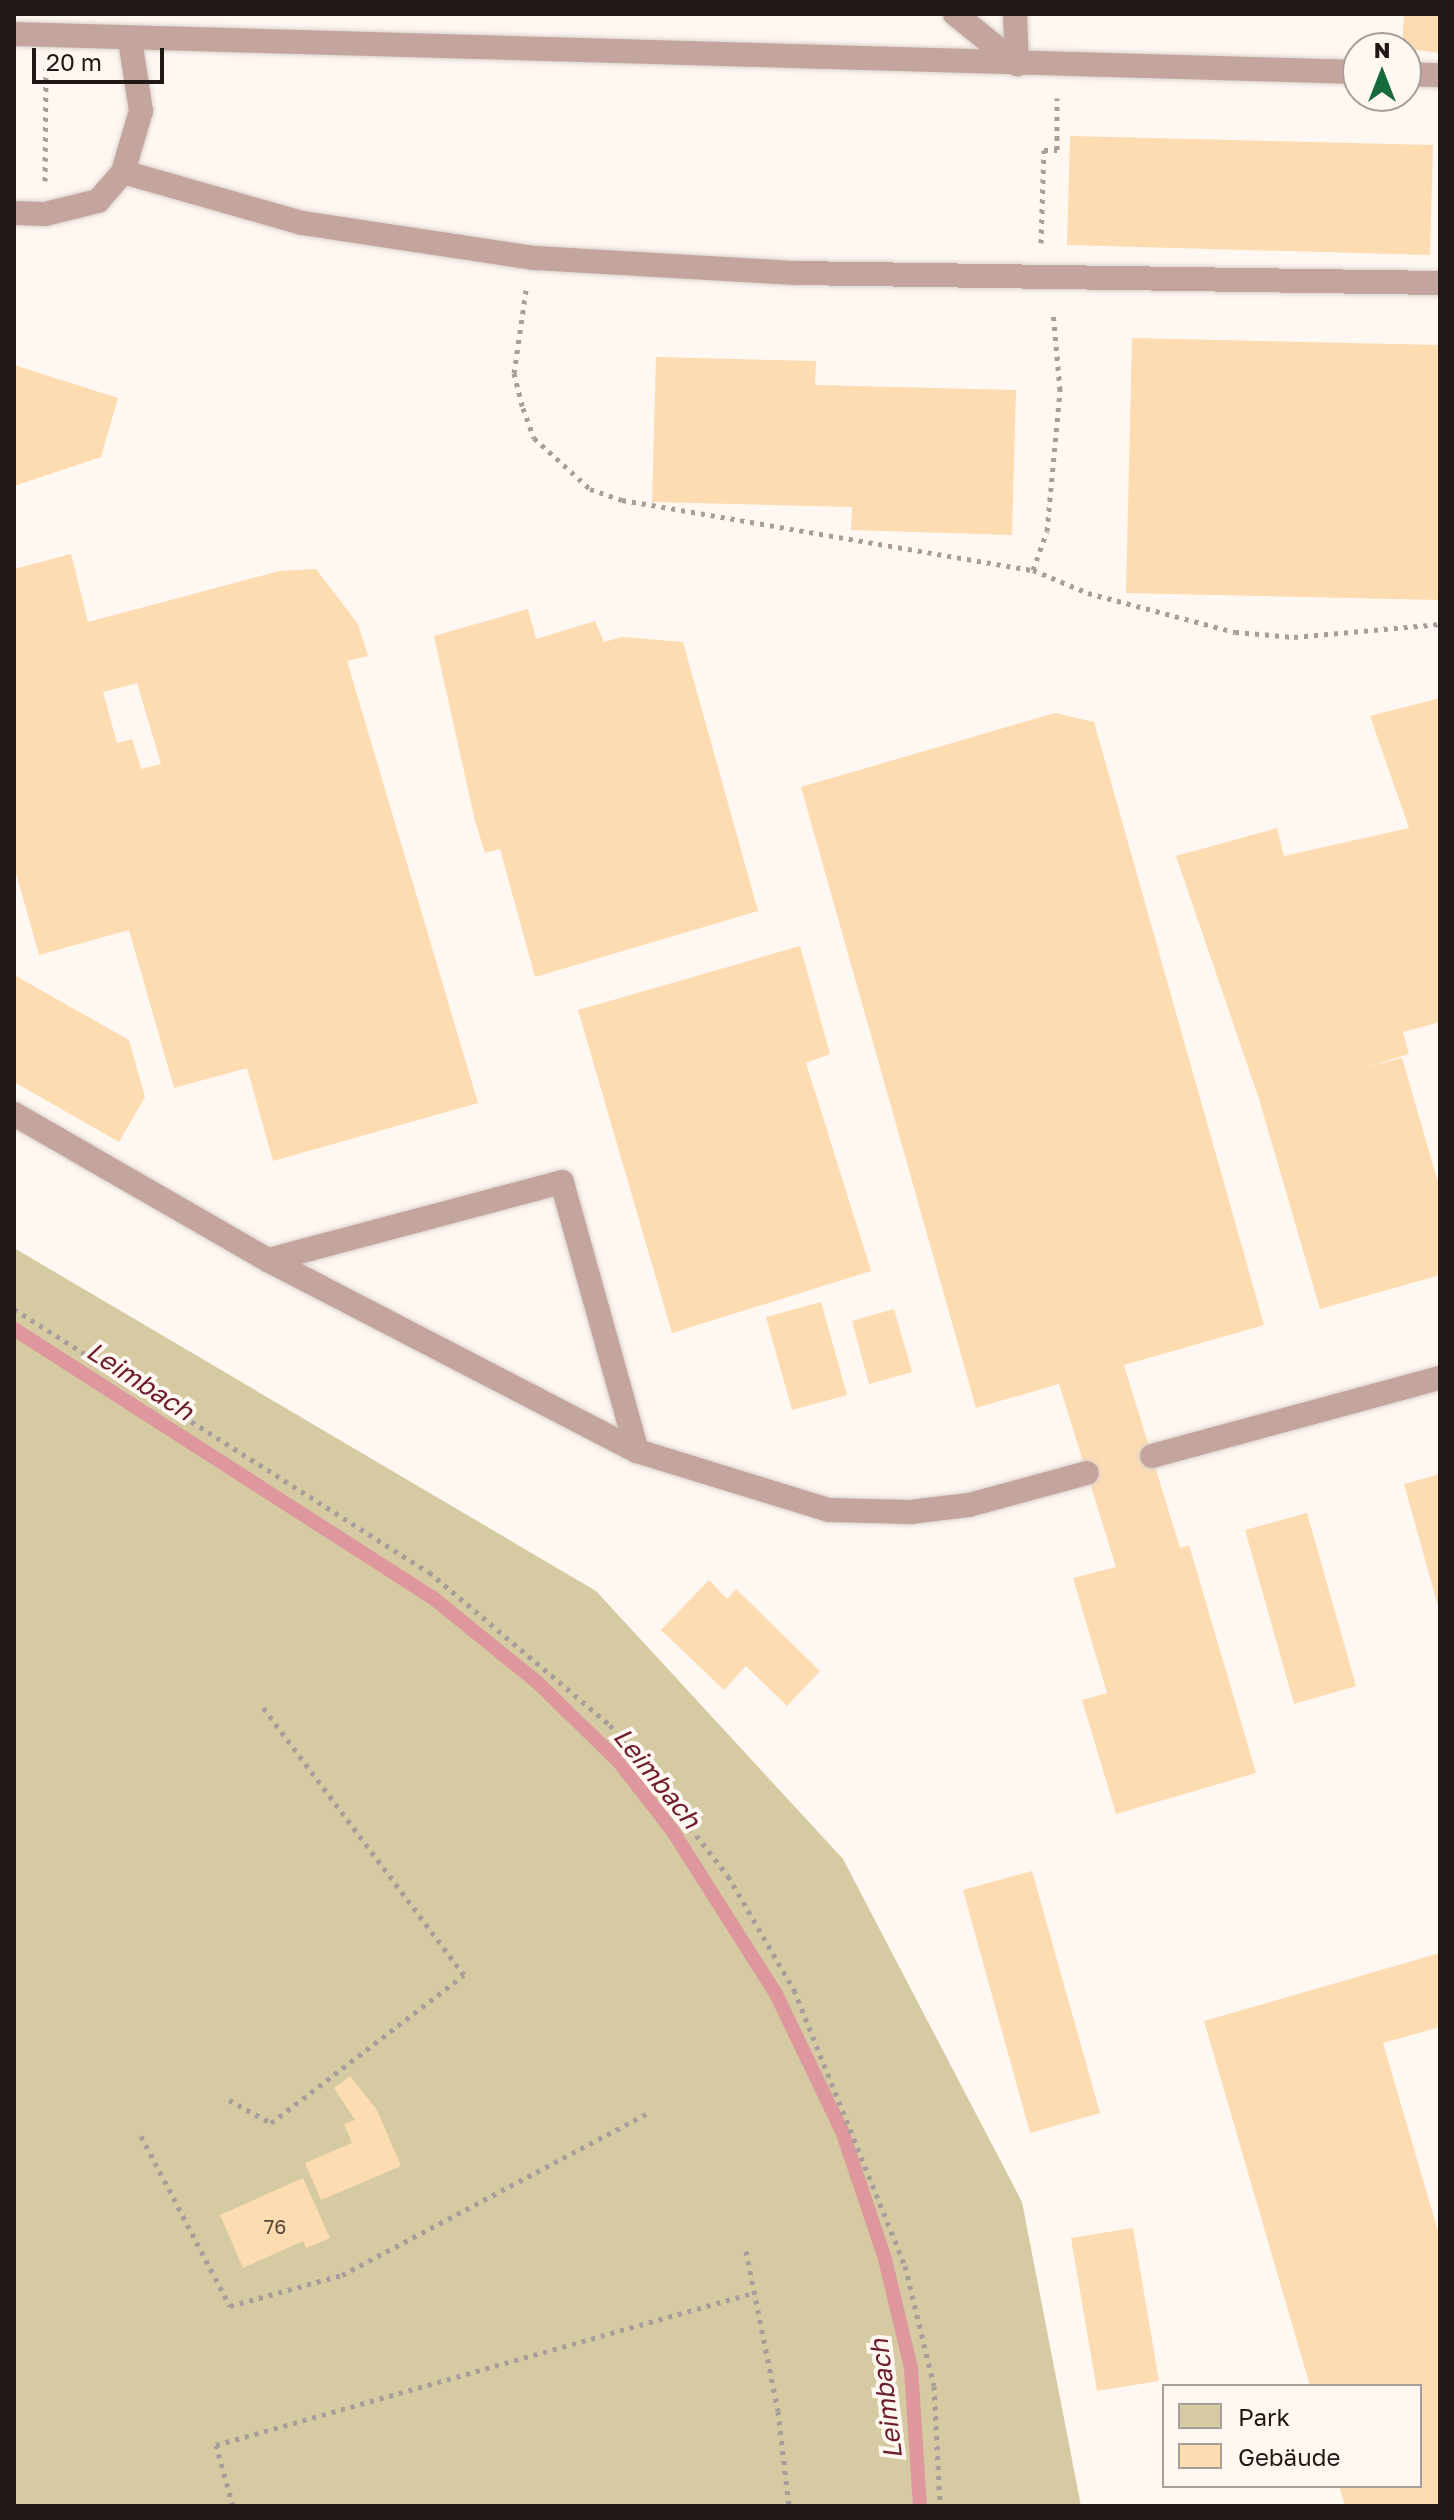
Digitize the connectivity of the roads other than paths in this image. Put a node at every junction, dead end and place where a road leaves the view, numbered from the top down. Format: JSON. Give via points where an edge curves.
{"nodes":[{"id":1,"x":955,"y":14,"type":"edge"},
{"id":2,"x":1015,"y":14,"type":"edge"},
{"id":3,"x":14,"y":34,"type":"edge"},
{"id":4,"x":130,"y":40,"type":"junction"},
{"id":5,"x":1017,"y":64,"type":"junction"},
{"id":6,"x":1342,"y":72,"type":"edge"},
{"id":7,"x":123,"y":172,"type":"junction"},
{"id":8,"x":14,"y":213,"type":"edge"},
{"id":9,"x":1440,"y":283,"type":"edge"},
{"id":10,"x":14,"y":1114,"type":"edge"},
{"id":11,"x":268,"y":1260,"type":"junction"},
{"id":12,"x":1440,"y":1378,"type":"edge"},
{"id":13,"x":637,"y":1451,"type":"junction"},
{"id":14,"x":1152,"y":1456,"type":"dead end"},
{"id":15,"x":1087,"y":1473,"type":"dead end"}],
"edges":[{"from":1,"to":5,"type":"lane"},
{"from":2,"to":5,"type":"lane"},
{"from":3,"to":4,"type":"lane"},
{"from":4,"to":5,"type":"lane"},
{"from":4,"to":7,"type":"lane","via":[[141,111]]},
{"from":5,"to":6,"type":"lane"},
{"from":7,"to":8,"type":"lane","via":[[98,201],[45,214]]},
{"from":7,"to":9,"type":"lane","via":[[302,223],[534,258],[796,273]]},
{"from":10,"to":11,"type":"lane"},
{"from":11,"to":13,"type":"lane"},
{"from":11,"to":13,"type":"lane","via":[[562,1182]]},
{"from":12,"to":14,"type":"lane"},
{"from":13,"to":15,"type":"lane","via":[[829,1510],[910,1512],[969,1505]]}]}
